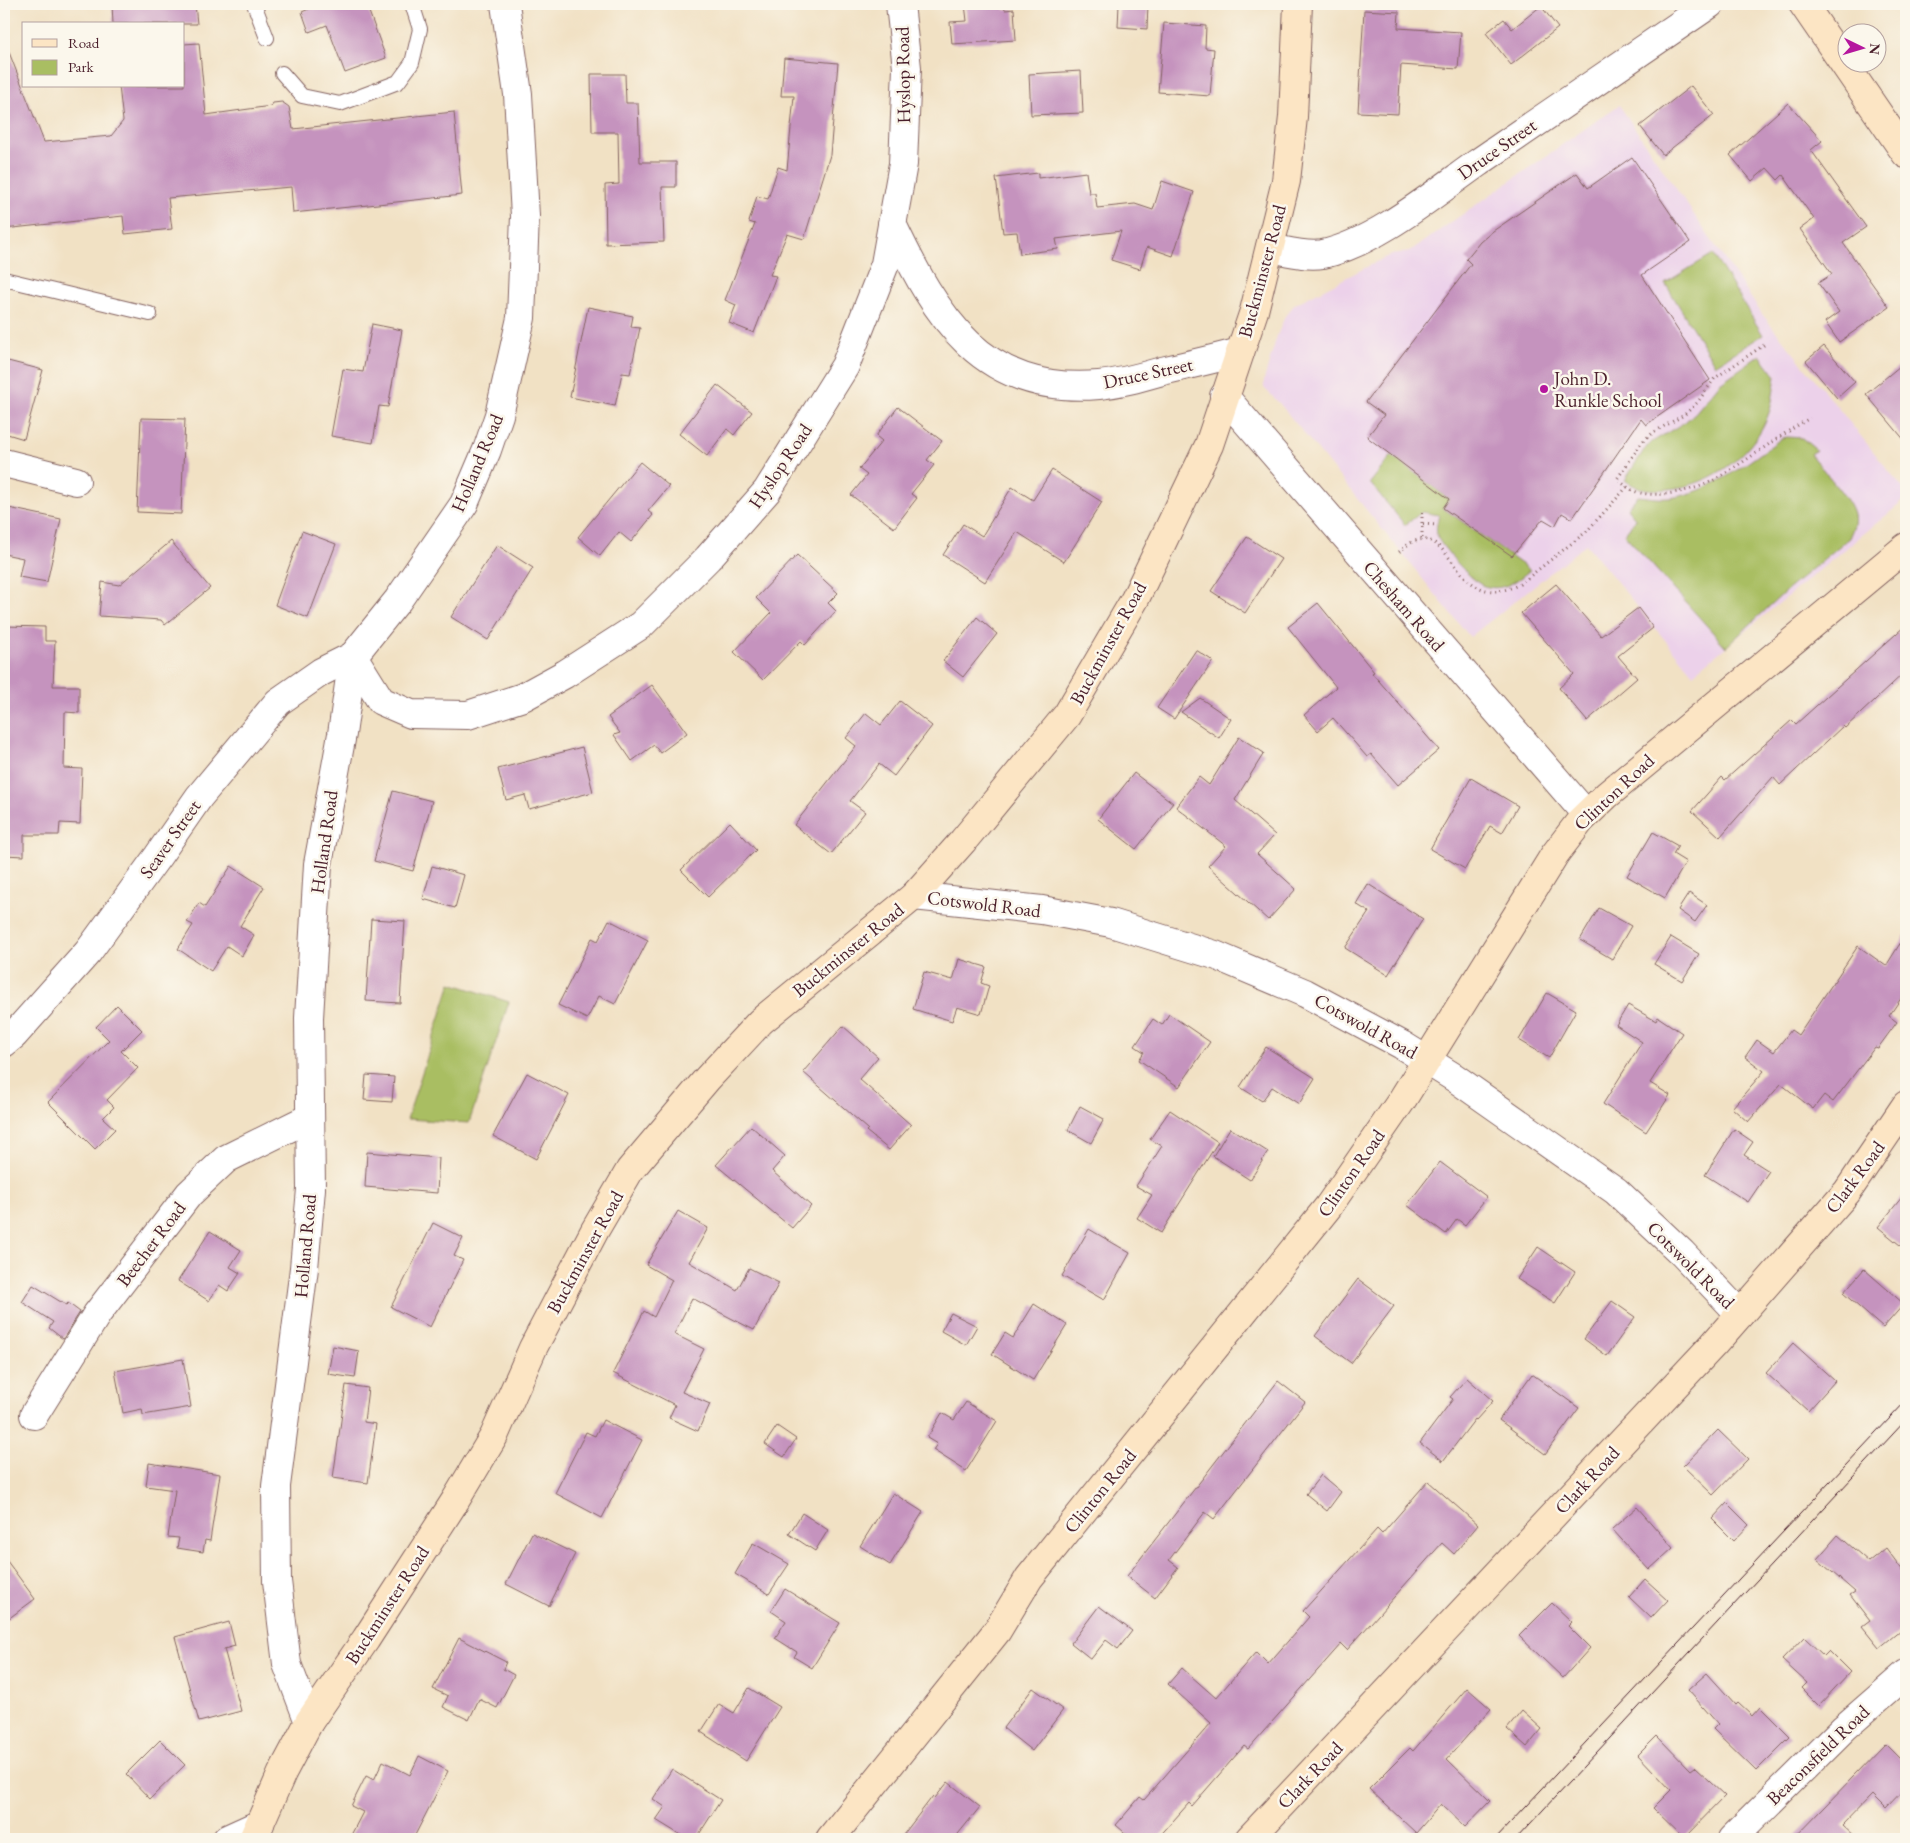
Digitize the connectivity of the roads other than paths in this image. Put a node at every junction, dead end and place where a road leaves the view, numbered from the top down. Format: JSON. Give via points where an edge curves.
{"nodes":[{"id":1,"x":254,"y":4,"type":"edge"},
{"id":2,"x":412,"y":4,"type":"edge"},
{"id":3,"x":505,"y":4,"type":"edge"},
{"id":4,"x":900,"y":4,"type":"edge"},
{"id":5,"x":1298,"y":4,"type":"edge"},
{"id":6,"x":1710,"y":4,"type":"edge"},
{"id":7,"x":1803,"y":4,"type":"edge"},
{"id":8,"x":267,"y":38,"type":"dead end"},
{"id":9,"x":282,"y":73,"type":"dead end"},
{"id":10,"x":1906,"y":154,"type":"edge"},
{"id":11,"x":892,"y":224,"type":"junction"},
{"id":12,"x":1270,"y":248,"type":"junction"},
{"id":13,"x":4,"y":280,"type":"edge"},
{"id":14,"x":150,"y":314,"type":"dead end"},
{"id":15,"x":1240,"y":352,"type":"junction"},
{"id":16,"x":1224,"y":396,"type":"junction"},
{"id":17,"x":4,"y":463,"type":"edge"},
{"id":18,"x":76,"y":481,"type":"dead end"},
{"id":19,"x":1906,"y":547,"type":"edge"},
{"id":20,"x":354,"y":656,"type":"junction"},
{"id":21,"x":1586,"y":814,"type":"junction"},
{"id":22,"x":914,"y":896,"type":"junction"},
{"id":23,"x":4,"y":1043,"type":"edge"},
{"id":24,"x":1428,"y":1060,"type":"junction"},
{"id":25,"x":1906,"y":1105,"type":"edge"},
{"id":26,"x":310,"y":1118,"type":"junction"},
{"id":27,"x":1740,"y":1314,"type":"junction"},
{"id":28,"x":34,"y":1415,"type":"dead end"},
{"id":29,"x":1906,"y":1674,"type":"edge"},
{"id":30,"x":309,"y":1722,"type":"junction"},
{"id":31,"x":256,"y":1831,"type":"edge"},
{"id":32,"x":227,"y":1839,"type":"edge"},
{"id":33,"x":830,"y":1839,"type":"edge"},
{"id":34,"x":1249,"y":1839,"type":"edge"},
{"id":35,"x":1732,"y":1839,"type":"edge"}],
"edges":[{"from":1,"to":8,"type":"lane"},
{"from":2,"to":9,"type":"lane","via":[[420,29],[412,63],[398,82],[340,104],[302,96]]},
{"from":3,"to":20,"type":"street","name":"Holland Road","via":[[518,94],[525,216],[521,318],[499,415],[464,504],[398,600]]},
{"from":4,"to":11,"type":"street","name":"Hyslop Road","via":[[906,68],[903,164]]},
{"from":5,"to":12,"type":"street","name":"Buckminster Road","via":[[1293,118],[1286,181]]},
{"from":6,"to":12,"type":"street","name":"Druce Street","via":[[1402,217],[1356,242],[1323,254]]},
{"from":7,"to":10,"type":"street"},
{"from":11,"to":15,"type":"street","name":"Druce Street","via":[[925,290],[943,315],[968,344],[990,361],[1014,373],[1043,383],[1099,385],[1137,379]]},
{"from":11,"to":20,"type":"street","name":"Hyslop Road","via":[[885,264],[845,366],[768,491],[708,558],[641,625],[523,697],[468,715],[411,714],[381,701]]},
{"from":12,"to":15,"type":"street","name":"Buckminster Road"},
{"from":13,"to":14,"type":"lane"},
{"from":15,"to":16,"type":"street","name":"Buckminster Road"},
{"from":16,"to":21,"type":"street","name":"Chesham Road"},
{"from":16,"to":22,"type":"street","name":"Buckminster Road","via":[[1209,445],[1135,599],[1068,715]]},
{"from":17,"to":18,"type":"street"},
{"from":19,"to":21,"type":"street","name":"Clinton Road"},
{"from":20,"to":23,"type":"street","name":"Seaver Street","via":[[321,672],[278,702],[199,797],[88,952]]},
{"from":20,"to":26,"type":"street","name":"Holland Road","via":[[318,864],[308,1018]]},
{"from":21,"to":24,"type":"street","name":"Clinton Road","via":[[1555,854]]},
{"from":22,"to":24,"type":"street","name":"Cotswold Road","via":[[1042,910],[1112,923],[1206,952],[1305,993]]},
{"from":22,"to":30,"type":"street","name":"Buckminster Road","via":[[761,1021],[630,1170],[533,1348],[494,1436],[366,1639]]},
{"from":24,"to":27,"type":"street","name":"Cotswold Road","via":[[1616,1191]]},
{"from":24,"to":33,"type":"street","name":"Clinton Road","via":[[1322,1214],[1029,1578],[997,1631]]},
{"from":25,"to":27,"type":"street","name":"Clark Road","via":[[1847,1192]]},
{"from":26,"to":28,"type":"street","name":"Beecher Road","via":[[226,1159],[189,1194],[98,1314]]},
{"from":26,"to":30,"type":"street","name":"Holland Road","via":[[311,1189],[304,1268],[276,1486],[277,1581],[288,1664]]},
{"from":27,"to":34,"type":"street","name":"Clark Road"},
{"from":29,"to":35,"type":"street","name":"Beaconsfield Road","via":[[1844,1728]]},
{"from":30,"to":31,"type":"street","name":"Buckminster Road"},
{"from":31,"to":32,"type":"street"}]}
